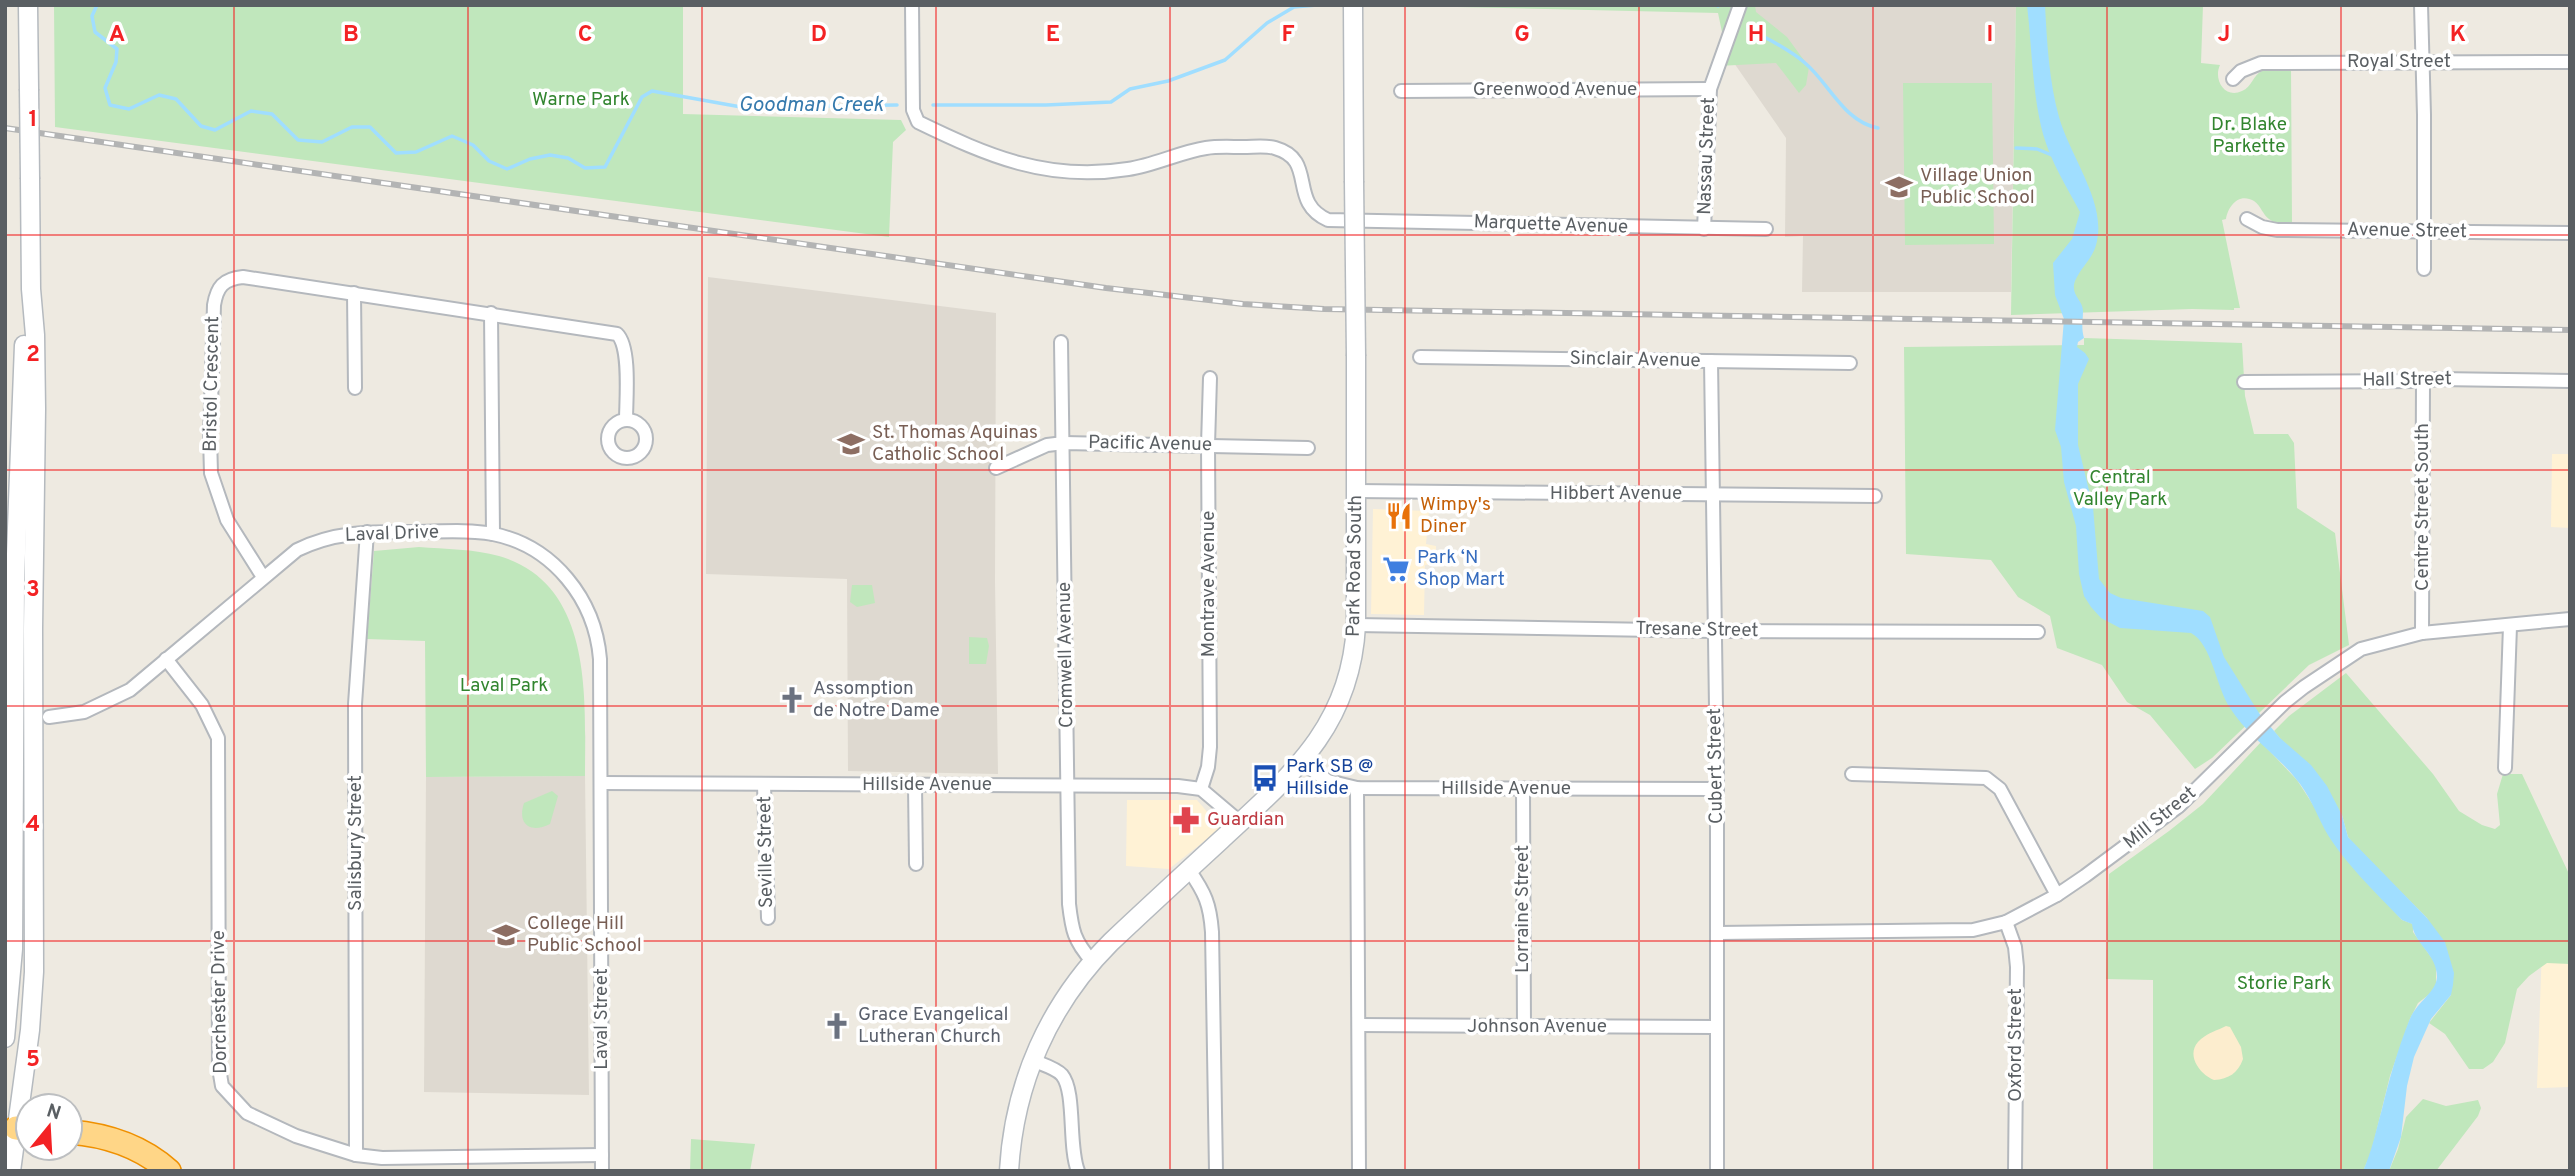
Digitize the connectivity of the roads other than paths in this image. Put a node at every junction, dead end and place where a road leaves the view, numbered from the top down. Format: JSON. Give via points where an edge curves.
{"nodes":[{"id":1,"x":28,"y":5,"type":"edge"},
{"id":2,"x":912,"y":5,"type":"edge"},
{"id":3,"x":1353,"y":5,"type":"edge"},
{"id":4,"x":1740,"y":5,"type":"edge"},
{"id":5,"x":2421,"y":5,"type":"edge"},
{"id":6,"x":2421,"y":62,"type":"junction"},
{"id":7,"x":2570,"y":62,"type":"edge"},
{"id":8,"x":2233,"y":79,"type":"dead end"},
{"id":9,"x":1710,"y":89,"type":"junction"},
{"id":10,"x":1401,"y":90,"type":"dead end"},
{"id":11,"x":2247,"y":219,"type":"dead end"},
{"id":12,"x":1704,"y":229,"type":"junction"},
{"id":13,"x":1766,"y":229,"type":"dead end"},
{"id":14,"x":2425,"y":231,"type":"junction"},
{"id":15,"x":2570,"y":233,"type":"edge"},
{"id":16,"x":2424,"y":269,"type":"dead end"},
{"id":17,"x":31,"y":289,"type":"junction"},
{"id":18,"x":354,"y":293,"type":"junction"},
{"id":19,"x":491,"y":313,"type":"junction"},
{"id":20,"x":1061,"y":342,"type":"dead end"},
{"id":21,"x":1420,"y":357,"type":"dead end"},
{"id":22,"x":1711,"y":361,"type":"junction"},
{"id":23,"x":1850,"y":363,"type":"dead end"},
{"id":24,"x":1210,"y":378,"type":"dead end"},
{"id":25,"x":2423,"y":381,"type":"junction"},
{"id":26,"x":2570,"y":381,"type":"edge"},
{"id":27,"x":2244,"y":382,"type":"dead end"},
{"id":28,"x":355,"y":388,"type":"dead end"},
{"id":29,"x":626,"y":420,"type":"dead end"},
{"id":30,"x":1064,"y":443,"type":"junction"},
{"id":31,"x":1209,"y":445,"type":"junction"},
{"id":32,"x":1308,"y":448,"type":"dead end"},
{"id":33,"x":996,"y":468,"type":"dead end"},
{"id":34,"x":1356,"y":491,"type":"junction"},
{"id":35,"x":1712,"y":494,"type":"junction"},
{"id":36,"x":1875,"y":496,"type":"dead end"},
{"id":37,"x":368,"y":532,"type":"junction"},
{"id":38,"x":493,"y":534,"type":"junction"},
{"id":39,"x":263,"y":577,"type":"junction"},
{"id":40,"x":2570,"y":620,"type":"edge"},
{"id":41,"x":1356,"y":625,"type":"junction"},
{"id":42,"x":2510,"y":626,"type":"junction"},
{"id":43,"x":1713,"y":631,"type":"junction"},
{"id":44,"x":2038,"y":632,"type":"dead end"},
{"id":45,"x":2423,"y":633,"type":"junction"},
{"id":46,"x":14,"y":642,"type":"junction"},
{"id":47,"x":166,"y":659,"type":"junction"},
{"id":48,"x":5,"y":671,"type":"edge"},
{"id":49,"x":10,"y":714,"type":"edge"},
{"id":50,"x":39,"y":715,"type":"junction"},
{"id":51,"x":5,"y":755,"type":"edge"},
{"id":52,"x":1302,"y":763,"type":"junction"},
{"id":53,"x":2505,"y":768,"type":"dead end"},
{"id":54,"x":1852,"y":774,"type":"dead end"},
{"id":55,"x":601,"y":783,"type":"junction"},
{"id":56,"x":1067,"y":784,"type":"junction"},
{"id":57,"x":12,"y":785,"type":"junction"},
{"id":58,"x":764,"y":785,"type":"junction"},
{"id":59,"x":915,"y":785,"type":"junction"},
{"id":60,"x":1357,"y":788,"type":"junction"},
{"id":61,"x":1201,"y":789,"type":"junction"},
{"id":62,"x":1717,"y":789,"type":"junction"},
{"id":63,"x":1523,"y":790,"type":"junction"},
{"id":64,"x":1240,"y":822,"type":"junction"},
{"id":65,"x":916,"y":864,"type":"dead end"},
{"id":66,"x":1189,"y":870,"type":"junction"},
{"id":67,"x":2057,"y":895,"type":"junction"},
{"id":68,"x":768,"y":918,"type":"dead end"},
{"id":69,"x":2006,"y":922,"type":"junction"},
{"id":70,"x":1718,"y":933,"type":"junction"},
{"id":71,"x":1092,"y":961,"type":"junction"},
{"id":72,"x":1359,"y":1026,"type":"junction"},
{"id":73,"x":1524,"y":1027,"type":"junction"},
{"id":74,"x":1716,"y":1027,"type":"junction"},
{"id":75,"x":5,"y":1038,"type":"edge"},
{"id":76,"x":1032,"y":1060,"type":"junction"},
{"id":77,"x":20,"y":1092,"type":"edge"},
{"id":78,"x":14,"y":1129,"type":"edge"},
{"id":79,"x":84,"y":1134,"type":"edge"},
{"id":80,"x":356,"y":1155,"type":"junction"},
{"id":81,"x":602,"y":1156,"type":"junction"},
{"id":82,"x":11,"y":1171,"type":"edge"},
{"id":83,"x":169,"y":1171,"type":"edge"},
{"id":84,"x":603,"y":1171,"type":"edge"},
{"id":85,"x":1009,"y":1171,"type":"edge"},
{"id":86,"x":1079,"y":1171,"type":"edge"},
{"id":87,"x":1216,"y":1171,"type":"edge"},
{"id":88,"x":1359,"y":1171,"type":"edge"},
{"id":89,"x":1717,"y":1171,"type":"edge"},
{"id":90,"x":2015,"y":1171,"type":"edge"}],
"edges":[{"from":1,"to":17,"type":"main road","bridge":true},
{"from":2,"to":12,"type":"street","name":"Marquette Avenue","via":[[913,110],[918,122],[987,155],[1059,172],[1129,169],[1206,148],[1278,148],[1300,169],[1310,208],[1318,216],[1336,221]]},
{"from":3,"to":34,"type":"main road","name":"Park Road South","bridge":true},
{"from":4,"to":9,"type":"street","name":"Nassau Street"},
{"from":5,"to":6,"type":"street"},
{"from":6,"to":7,"type":"street","name":"Royal Street"},
{"from":6,"to":8,"type":"street","name":"Royal Street","via":[[2260,63]]},
{"from":6,"to":14,"type":"street"},
{"from":9,"to":10,"type":"street","name":"Greenwood Avenue"},
{"from":9,"to":12,"type":"street","name":"Nassau Street"},
{"from":11,"to":14,"type":"street","name":"Avenue Street","via":[[2277,230]]},
{"from":12,"to":13,"type":"street","name":"Marquette Avenue"},
{"from":14,"to":15,"type":"street","name":"Avenue Street"},
{"from":14,"to":16,"type":"street"},
{"from":17,"to":46,"type":"main road","via":[[24,326]]},
{"from":17,"to":50,"type":"main road"},
{"from":18,"to":19,"type":"street","name":"Bristol Crescent"},
{"from":18,"to":28,"type":"street"},
{"from":18,"to":39,"type":"street","name":"Bristol Crescent","via":[[243,277],[231,278],[216,292],[211,473],[227,520]]},
{"from":19,"to":29,"type":"street","name":"Bristol Crescent","via":[[611,331],[622,338]]},
{"from":19,"to":38,"type":"street"},
{"from":20,"to":30,"type":"street","name":"Cromwell Avenue"},
{"from":21,"to":22,"type":"street","name":"Sinclair Avenue"},
{"from":22,"to":23,"type":"street","name":"Sinclair Avenue"},
{"from":22,"to":35,"type":"street","name":"Cubert Street"},
{"from":24,"to":31,"type":"street","name":"Montrave Avenue"},
{"from":25,"to":26,"type":"street","name":"Hall Street"},
{"from":25,"to":27,"type":"street","name":"Hall Street"},
{"from":25,"to":45,"type":"street","name":"Centre Street South"},
{"from":30,"to":31,"type":"street","name":"Pacific Avenue"},
{"from":30,"to":33,"type":"street","name":"Pacific Avenue","via":[[1047,445]]},
{"from":30,"to":56,"type":"street","name":"Cromwell Avenue"},
{"from":31,"to":32,"type":"street","name":"Pacific Avenue"},
{"from":31,"to":61,"type":"street","name":"Montrave Avenue","via":[[1210,747]]},
{"from":34,"to":35,"type":"street","name":"Hibbert Avenue"},
{"from":34,"to":41,"type":"main road","name":"Park Road South"},
{"from":35,"to":36,"type":"street","name":"Hibbert Avenue"},
{"from":35,"to":43,"type":"street","name":"Cubert Street"},
{"from":37,"to":38,"type":"street","name":"Laval Drive"},
{"from":37,"to":39,"type":"street","name":"Laval Drive","via":[[309,544]]},
{"from":37,"to":80,"type":"street","name":"Salisbury Street","via":[[355,704]]},
{"from":38,"to":55,"type":"street","name":"Laval Drive","via":[[541,554],[585,603],[599,645]]},
{"from":39,"to":47,"type":"street","name":"Laval Drive"},
{"from":40,"to":42,"type":"street","name":"Mill Street"},
{"from":41,"to":43,"type":"street","name":"Tresane Street"},
{"from":41,"to":52,"type":"main road","name":"Park Road South","via":[[1342,694]]},
{"from":42,"to":45,"type":"street","name":"Mill Street"},
{"from":42,"to":53,"type":"street"},
{"from":43,"to":44,"type":"street","name":"Tresane Street"},
{"from":43,"to":62,"type":"street","name":"Cubert Street"},
{"from":45,"to":67,"type":"street","name":"Mill Street","via":[[2361,649],[2285,702],[2179,806]]},
{"from":46,"to":48,"type":"street"},
{"from":46,"to":49,"type":"main road"},
{"from":47,"to":50,"type":"street","name":"Laval Drive","via":[[111,701],[71,715]]},
{"from":47,"to":80,"type":"street","name":"Dorchester Drive","via":[[202,705],[218,738],[222,1086],[247,1113],[296,1136]]},
{"from":49,"to":50,"type":"street","name":"Laval Drive"},
{"from":49,"to":57,"type":"main road"},
{"from":50,"to":77,"type":"main road","via":[[34,972]]},
{"from":51,"to":57,"type":"street"},
{"from":52,"to":60,"type":"street","name":"Hillside Avenue","via":[[1328,781]]},
{"from":52,"to":64,"type":"main road","name":"Park Road South"},
{"from":54,"to":67,"type":"street","via":[[1986,778],[2000,789]]},
{"from":55,"to":58,"type":"street","name":"Hillside Avenue"},
{"from":55,"to":81,"type":"street","name":"Laval Street"},
{"from":56,"to":59,"type":"street","name":"Hillside Avenue"},
{"from":56,"to":61,"type":"street","name":"Hillside Avenue"},
{"from":56,"to":71,"type":"street","name":"Cromwell Avenue","via":[[1072,932]]},
{"from":57,"to":75,"type":"main road","via":[[13,949]]},
{"from":58,"to":59,"type":"street","name":"Hillside Avenue"},
{"from":58,"to":68,"type":"street","name":"Seville Street"},
{"from":59,"to":65,"type":"street"},
{"from":60,"to":63,"type":"street","name":"Hillside Avenue"},
{"from":60,"to":72,"type":"street"},
{"from":61,"to":64,"type":"street"},
{"from":62,"to":63,"type":"street","name":"Hillside Avenue"},
{"from":62,"to":70,"type":"street","name":"Cubert Street"},
{"from":63,"to":73,"type":"street","name":"Lorraine Street"},
{"from":64,"to":66,"type":"main road","name":"Park Road South"},
{"from":66,"to":71,"type":"main road","name":"Park Road South"},
{"from":66,"to":87,"type":"street","via":[[1210,906]]},
{"from":67,"to":69,"type":"street","name":"Mill Street"},
{"from":69,"to":70,"type":"street","name":"Mill Street","via":[[1973,930]]},
{"from":69,"to":90,"type":"street","name":"Oxford Street","via":[[2017,967]]},
{"from":70,"to":74,"type":"street","name":"Cubert Street"},
{"from":71,"to":76,"type":"main road","name":"Park Road South","via":[[1055,1012]]},
{"from":72,"to":73,"type":"street","name":"Johnson Avenue"},
{"from":72,"to":88,"type":"street"},
{"from":73,"to":74,"type":"street","name":"Johnson Avenue"},
{"from":74,"to":89,"type":"street","name":"Cubert Street"},
{"from":76,"to":85,"type":"main road","name":"Park Road South","via":[[1016,1115]]},
{"from":76,"to":86,"type":"street","via":[[1062,1074],[1069,1090],[1073,1160]]},
{"from":78,"to":82,"type":"main road"},
{"from":79,"to":83,"type":"highway","via":[[122,1142]]},
{"from":80,"to":81,"type":"street","name":"Dorchester Drive"},
{"from":81,"to":84,"type":"street","name":"Laval Street"}]}
